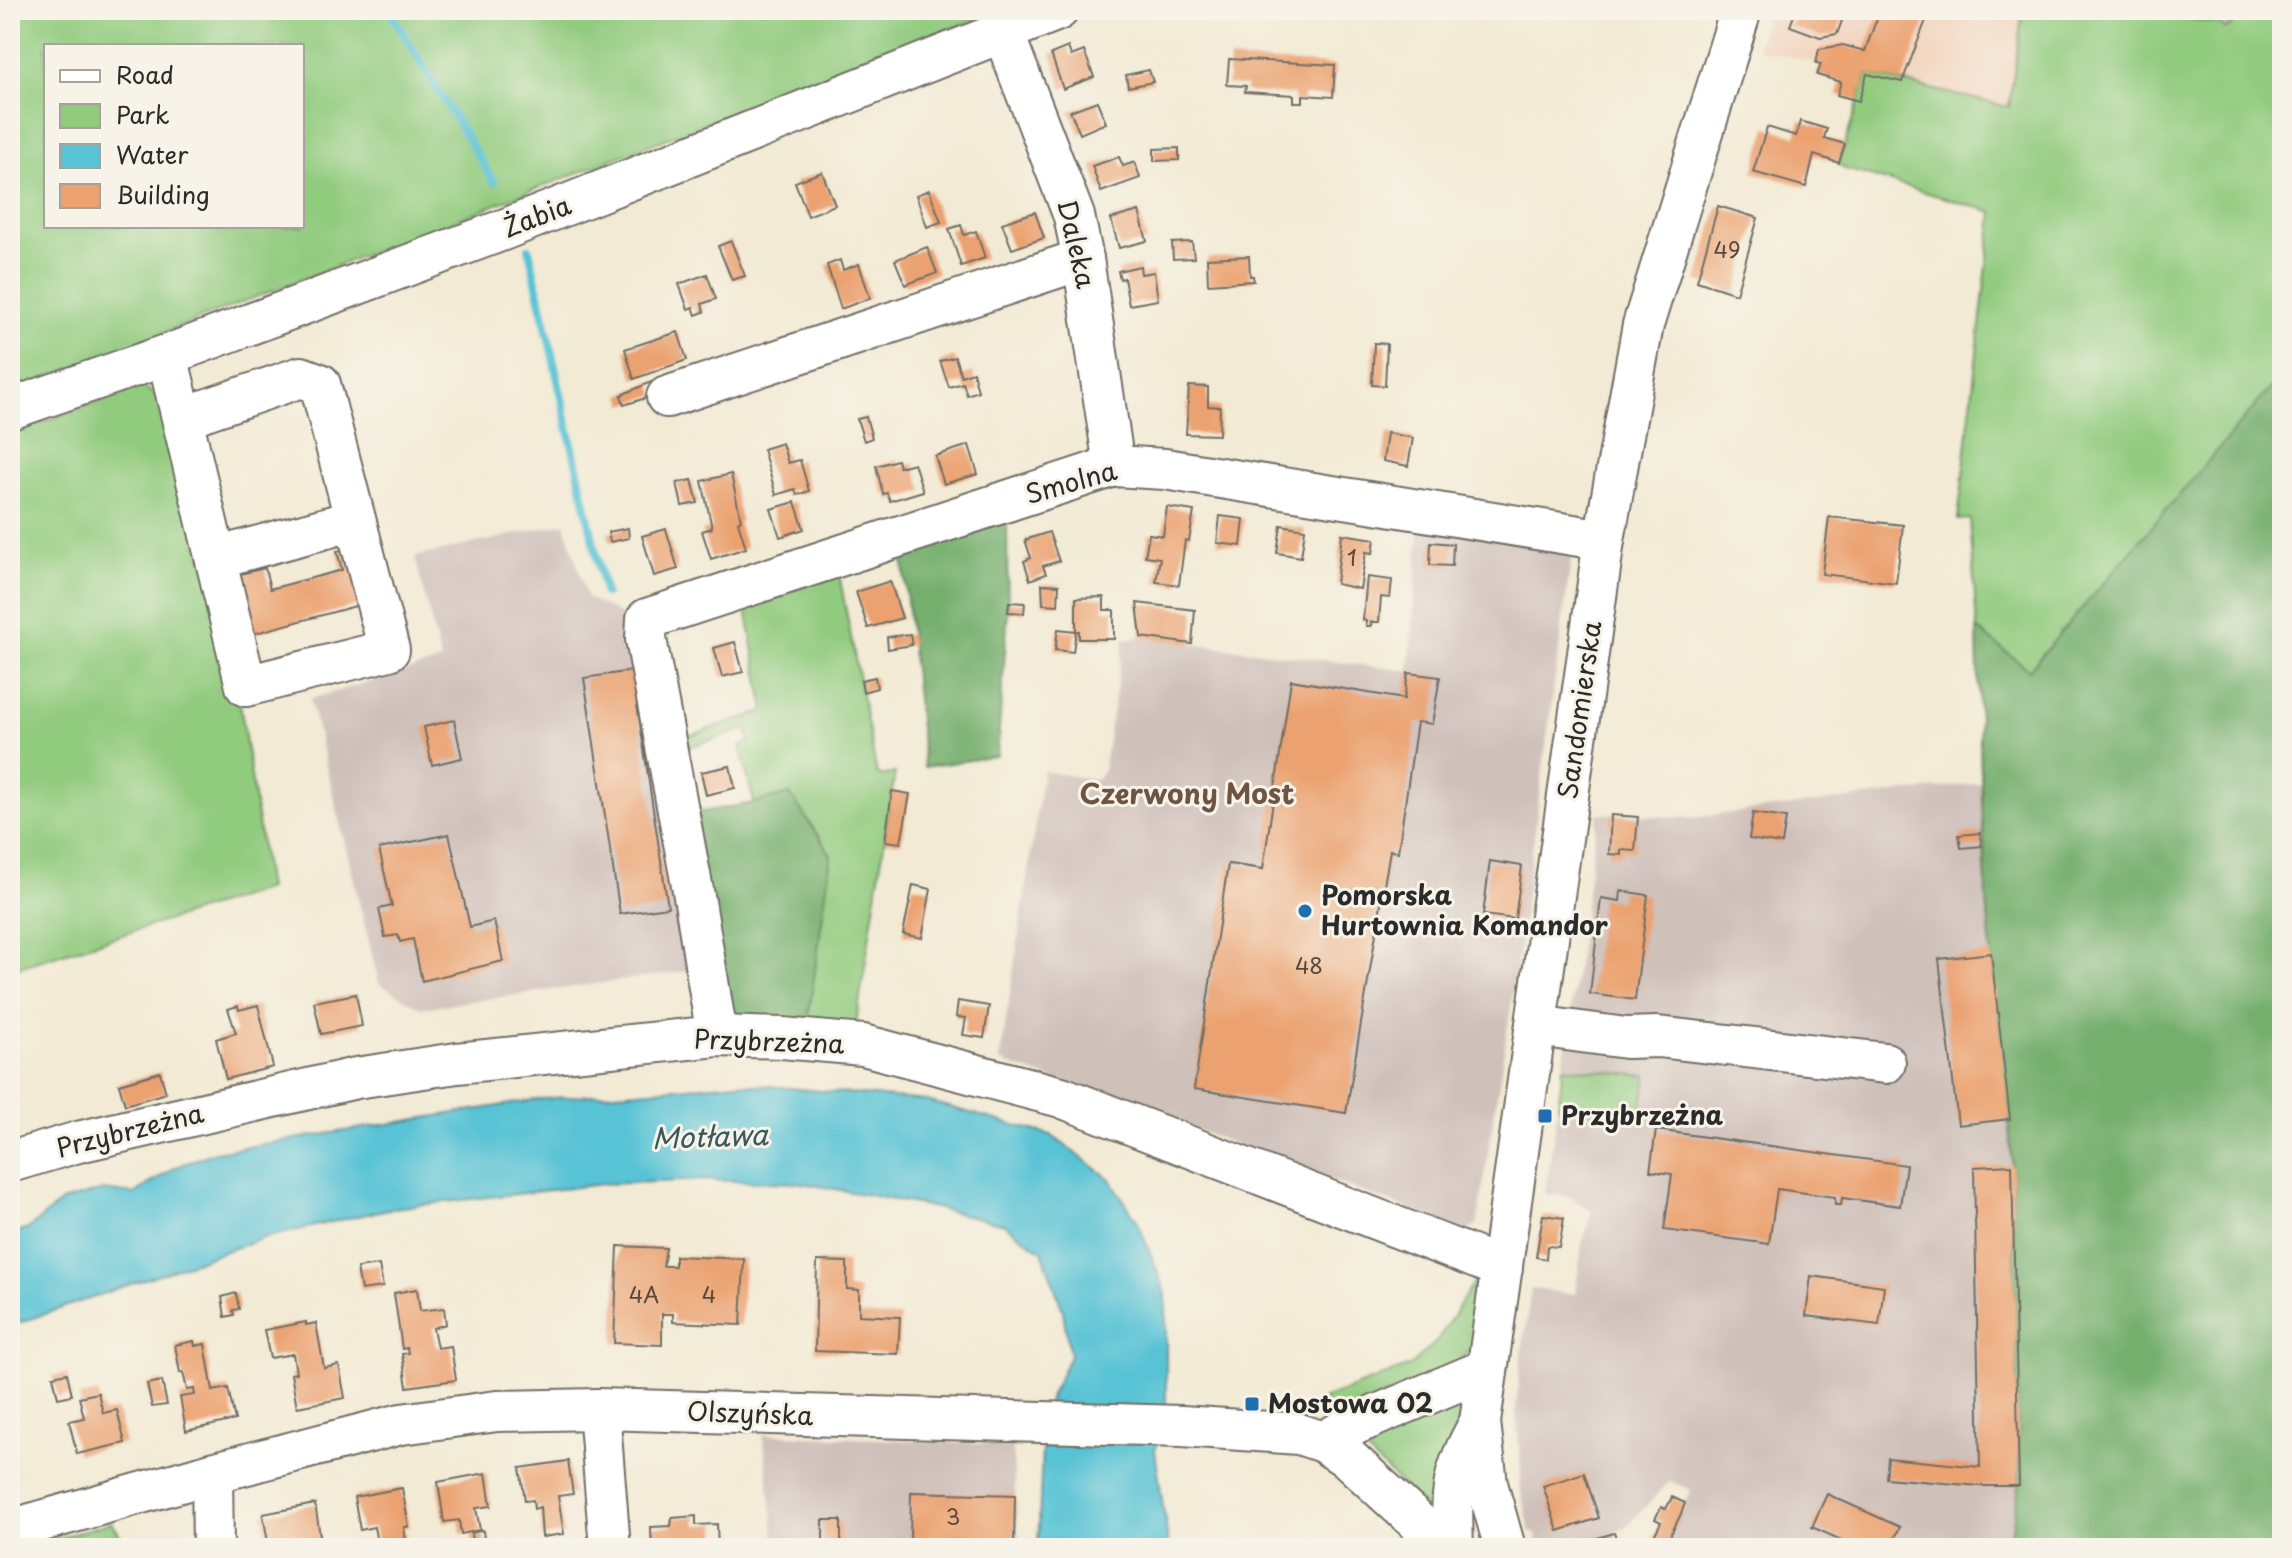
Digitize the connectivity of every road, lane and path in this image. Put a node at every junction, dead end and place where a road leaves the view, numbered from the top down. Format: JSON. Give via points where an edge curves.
{"nodes":[{"id":1,"x":1058,"y":10,"type":"edge"},
{"id":2,"x":1741,"y":10,"type":"edge"},
{"id":3,"x":1003,"y":32,"type":"junction"},
{"id":4,"x":1083,"y":259,"type":"junction"},
{"id":5,"x":167,"y":355,"type":"junction"},
{"id":6,"x":667,"y":397,"type":"dead end"},
{"id":7,"x":10,"y":409,"type":"edge"},
{"id":8,"x":182,"y":418,"type":"junction"},
{"id":9,"x":1114,"y":466,"type":"junction"},
{"id":10,"x":355,"y":520,"type":"junction"},
{"id":11,"x":1604,"y":540,"type":"junction"},
{"id":12,"x":216,"y":558,"type":"junction"},
{"id":13,"x":1536,"y":1026,"type":"junction"},
{"id":14,"x":717,"y":1036,"type":"junction"},
{"id":15,"x":1885,"y":1063,"type":"dead end"},
{"id":16,"x":10,"y":1162,"type":"edge"},
{"id":17,"x":1502,"y":1268,"type":"junction"},
{"id":18,"x":1487,"y":1369,"type":"junction"},
{"id":19,"x":599,"y":1409,"type":"junction"},
{"id":20,"x":1480,"y":1422,"type":"junction"},
{"id":21,"x":1323,"y":1442,"type":"junction"},
{"id":22,"x":212,"y":1473,"type":"junction"},
{"id":23,"x":10,"y":1530,"type":"edge"},
{"id":24,"x":213,"y":1548,"type":"edge"},
{"id":25,"x":610,"y":1548,"type":"edge"},
{"id":26,"x":1446,"y":1548,"type":"edge"},
{"id":27,"x":1453,"y":1548,"type":"edge"},
{"id":28,"x":1505,"y":1548,"type":"edge"}],
"edges":[{"from":1,"to":3,"type":"street","name":"Żabia"},
{"from":2,"to":11,"type":"street","name":"Sandomierska","via":[[1643,325]]},
{"from":3,"to":4,"type":"street","name":"Daleka","via":[[1074,216]]},
{"from":3,"to":5,"type":"street","name":"Żabia","via":[[503,230]]},
{"from":4,"to":6,"type":"street"},
{"from":4,"to":9,"type":"street","name":"Daleka"},
{"from":5,"to":7,"type":"street","name":"Żabia"},
{"from":5,"to":8,"type":"street"},
{"from":8,"to":10,"type":"street","via":[[301,377],[320,384]]},
{"from":8,"to":12,"type":"street"},
{"from":9,"to":11,"type":"street","name":"Smolna","via":[[1165,469]]},
{"from":9,"to":14,"type":"street","name":"Smolna","via":[[647,619]]},
{"from":10,"to":12,"type":"street"},
{"from":10,"to":12,"type":"street","via":[[389,650],[246,686]]},
{"from":11,"to":13,"type":"street","name":"Sandomierska"},
{"from":13,"to":15,"type":"street"},
{"from":13,"to":17,"type":"street","name":"Sandomierska"},
{"from":14,"to":16,"type":"street","name":"Przybrzeżna","via":[[356,1078]]},
{"from":14,"to":17,"type":"street","name":"Przybrzeżna","via":[[863,1045],[1061,1097]]},
{"from":17,"to":18,"type":"street","name":"Sandomierska"},
{"from":18,"to":20,"type":"street","name":"Sandomierska"},
{"from":18,"to":21,"type":"street"},
{"from":19,"to":21,"type":"street","name":"Olszyńska","via":[[1182,1426],[1299,1434]]},
{"from":19,"to":22,"type":"street","name":"Olszyńska","via":[[497,1411],[401,1424]]},
{"from":19,"to":25,"type":"street"},
{"from":20,"to":27,"type":"street","name":"Sandomierska","via":[[1454,1478]]},
{"from":20,"to":28,"type":"street","name":"Sandomierska","via":[[1487,1484]]},
{"from":21,"to":26,"type":"street","via":[[1349,1459]]},
{"from":22,"to":23,"type":"street","name":"Olszyńska"},
{"from":22,"to":24,"type":"street"}]}
